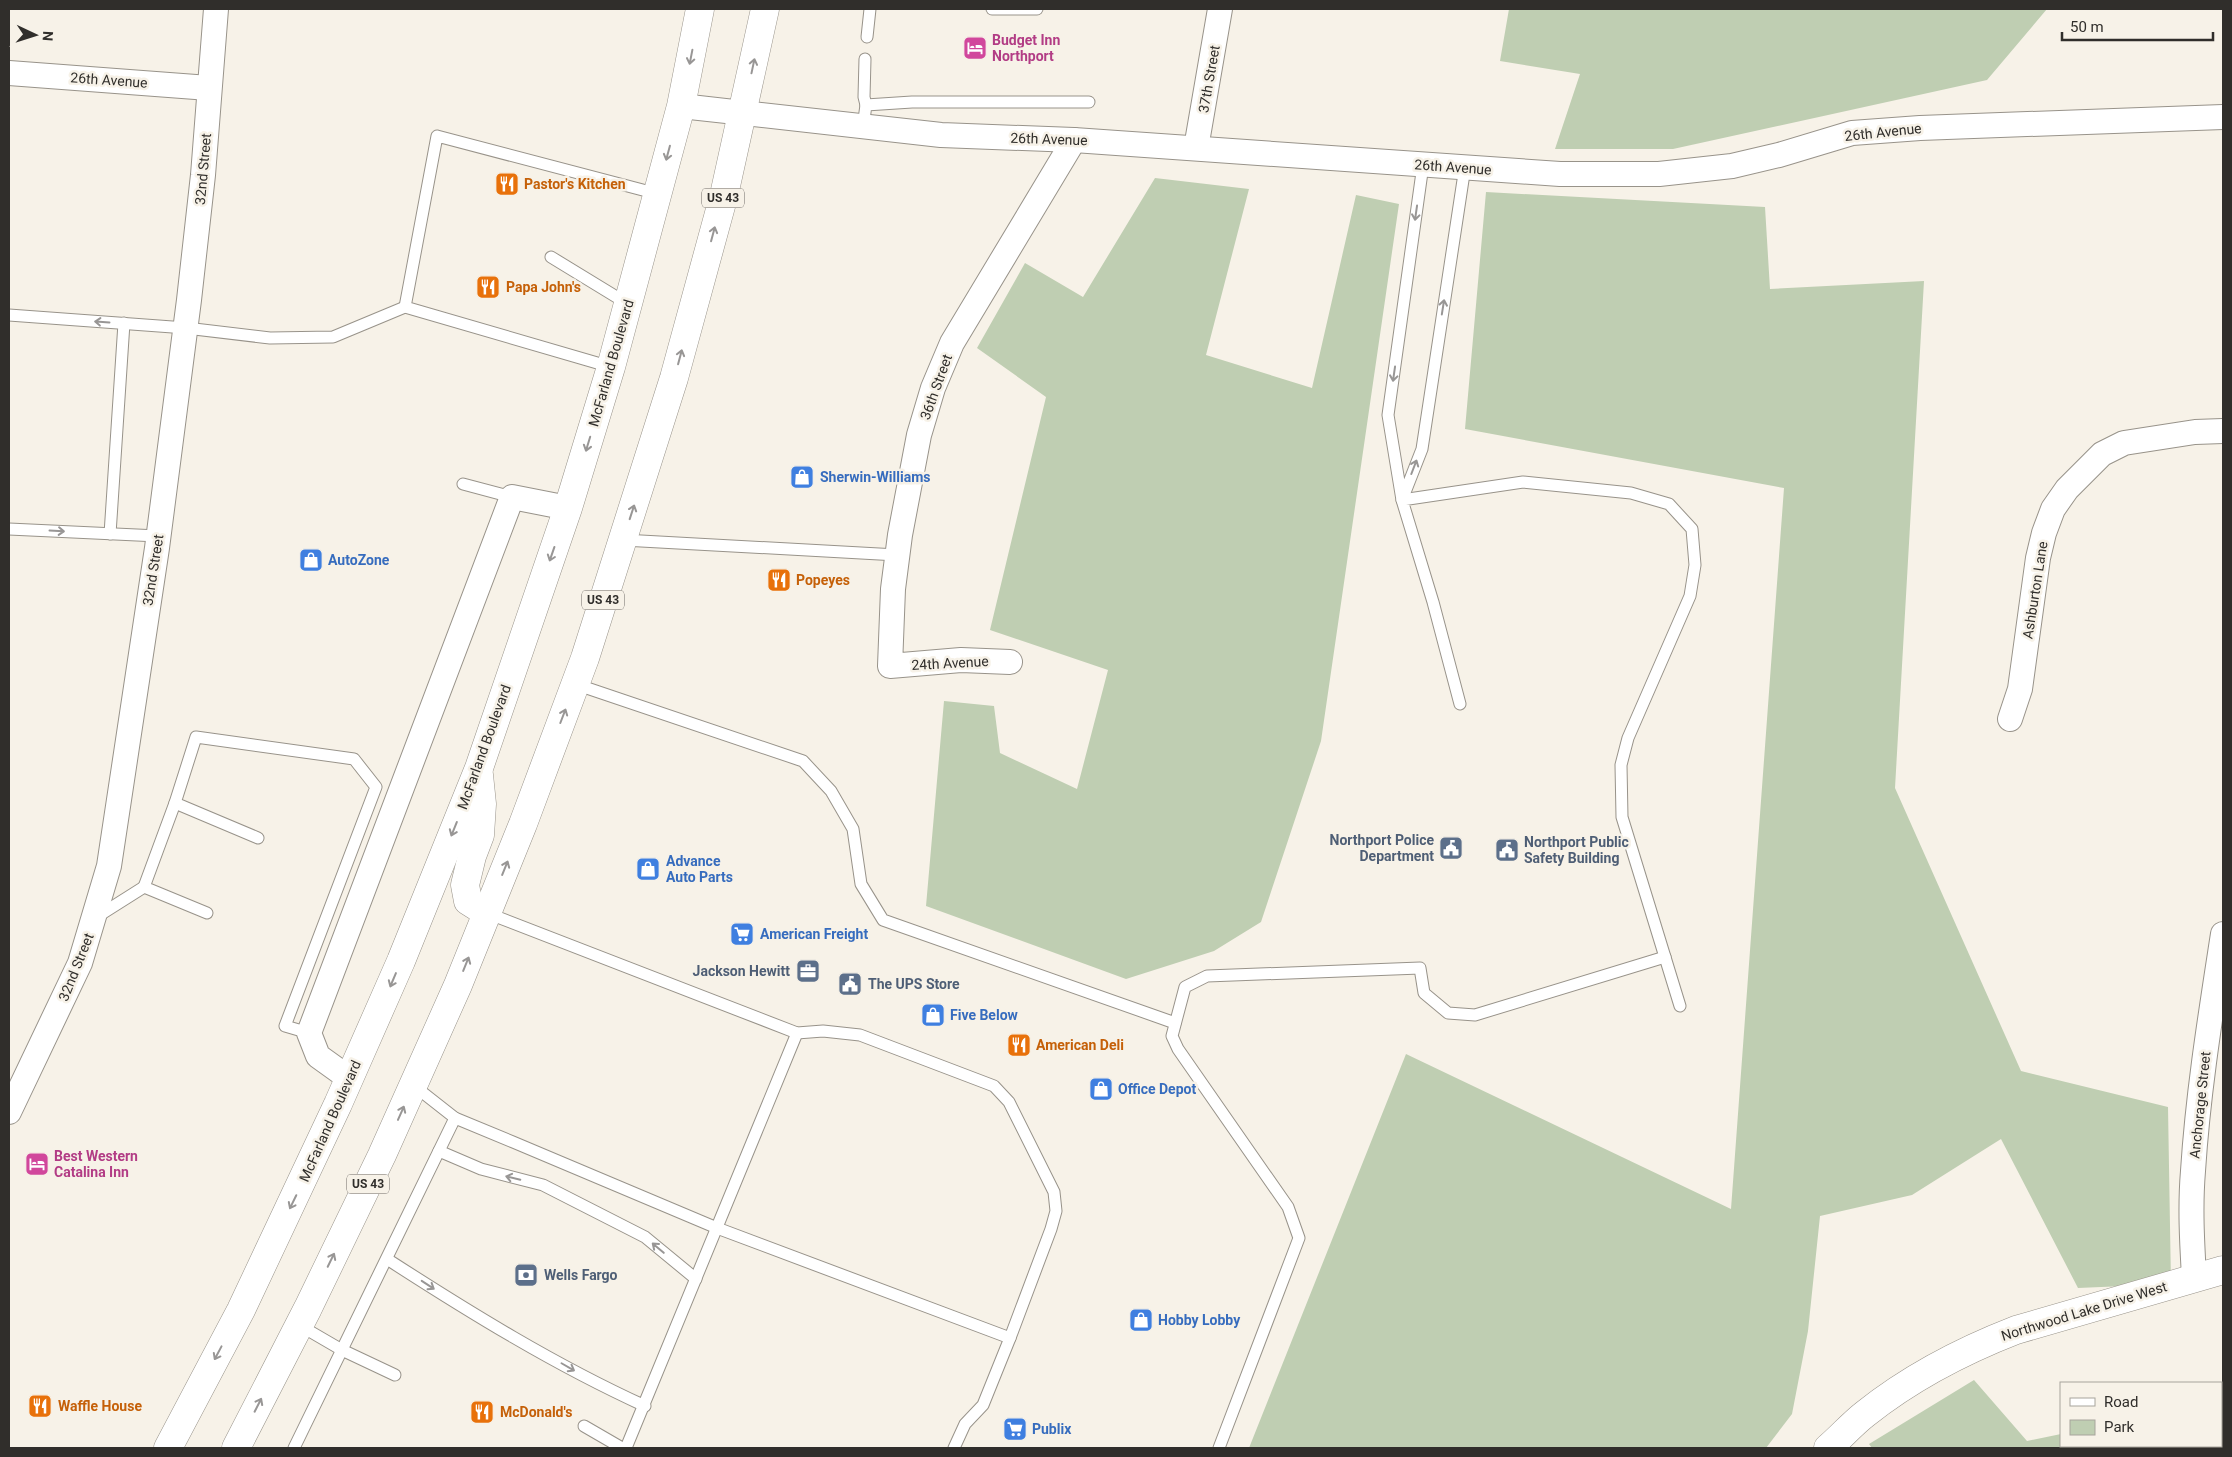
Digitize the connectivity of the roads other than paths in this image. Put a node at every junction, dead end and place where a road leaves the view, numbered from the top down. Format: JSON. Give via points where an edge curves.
{"nodes":[{"id":1,"x":216,"y":9,"type":"edge"},
{"id":2,"x":700,"y":9,"type":"edge"},
{"id":3,"x":765,"y":9,"type":"edge"},
{"id":4,"x":870,"y":9,"type":"edge"},
{"id":5,"x":992,"y":9,"type":"edge"},
{"id":6,"x":1037,"y":9,"type":"edge"},
{"id":7,"x":1220,"y":9,"type":"edge"},
{"id":8,"x":867,"y":37,"type":"dead end"},
{"id":9,"x":866,"y":59,"type":"dead end"},
{"id":10,"x":9,"y":73,"type":"edge"},
{"id":11,"x":209,"y":88,"type":"junction"},
{"id":12,"x":1089,"y":102,"type":"dead end"},
{"id":13,"x":681,"y":106,"type":"junction"},
{"id":14,"x":742,"y":113,"type":"junction"},
{"id":15,"x":864,"y":116,"type":"junction"},
{"id":16,"x":2223,"y":117,"type":"edge"},
{"id":17,"x":1074,"y":140,"type":"junction"},
{"id":18,"x":1196,"y":148,"type":"junction"},
{"id":19,"x":1423,"y":165,"type":"junction"},
{"id":20,"x":1465,"y":168,"type":"junction"},
{"id":21,"x":658,"y":194,"type":"junction"},
{"id":22,"x":551,"y":257,"type":"dead end"},
{"id":23,"x":628,"y":304,"type":"junction"},
{"id":24,"x":404,"y":307,"type":"junction"},
{"id":25,"x":9,"y":315,"type":"edge"},
{"id":26,"x":124,"y":323,"type":"junction"},
{"id":27,"x":186,"y":328,"type":"junction"},
{"id":28,"x":611,"y":367,"type":"junction"},
{"id":29,"x":2223,"y":431,"type":"edge"},
{"id":30,"x":463,"y":484,"type":"dead end"},
{"id":31,"x":512,"y":496,"type":"junction"},
{"id":32,"x":1402,"y":500,"type":"junction"},
{"id":33,"x":568,"y":508,"type":"junction"},
{"id":34,"x":9,"y":529,"type":"edge"},
{"id":35,"x":110,"y":534,"type":"junction"},
{"id":36,"x":158,"y":536,"type":"junction"},
{"id":37,"x":623,"y":540,"type":"junction"},
{"id":38,"x":897,"y":555,"type":"junction"},
{"id":39,"x":1010,"y":662,"type":"dead end"},
{"id":40,"x":890,"y":666,"type":"joint"},
{"id":41,"x":575,"y":684,"type":"junction"},
{"id":42,"x":1460,"y":704,"type":"dead end"},
{"id":43,"x":2010,"y":719,"type":"dead end"},
{"id":44,"x":479,"y":768,"type":"junction"},
{"id":45,"x":175,"y":803,"type":"junction"},
{"id":46,"x":258,"y":838,"type":"dead end"},
{"id":47,"x":144,"y":887,"type":"junction"},
{"id":48,"x":207,"y":913,"type":"dead end"},
{"id":49,"x":487,"y":913,"type":"junction"},
{"id":50,"x":94,"y":919,"type":"junction"},
{"id":51,"x":2223,"y":934,"type":"edge"},
{"id":52,"x":1665,"y":957,"type":"junction"},
{"id":53,"x":1680,"y":1006,"type":"dead end"},
{"id":54,"x":1175,"y":1023,"type":"junction"},
{"id":55,"x":309,"y":1033,"type":"junction"},
{"id":56,"x":797,"y":1033,"type":"junction"},
{"id":57,"x":350,"y":1079,"type":"junction"},
{"id":58,"x":413,"y":1085,"type":"junction"},
{"id":59,"x":9,"y":1112,"type":"edge"},
{"id":60,"x":455,"y":1118,"type":"junction"},
{"id":61,"x":439,"y":1151,"type":"junction"},
{"id":62,"x":717,"y":1228,"type":"junction"},
{"id":63,"x":386,"y":1259,"type":"junction"},
{"id":64,"x":2223,"y":1270,"type":"edge"},
{"id":65,"x":2194,"y":1277,"type":"junction"},
{"id":66,"x":696,"y":1279,"type":"junction"},
{"id":67,"x":299,"y":1325,"type":"junction"},
{"id":68,"x":1010,"y":1338,"type":"junction"},
{"id":69,"x":342,"y":1350,"type":"junction"},
{"id":70,"x":395,"y":1375,"type":"dead end"},
{"id":71,"x":645,"y":1406,"type":"junction"},
{"id":72,"x":584,"y":1426,"type":"dead end"},
{"id":73,"x":168,"y":1448,"type":"edge"},
{"id":74,"x":236,"y":1448,"type":"edge"},
{"id":75,"x":294,"y":1448,"type":"edge"},
{"id":76,"x":622,"y":1448,"type":"edge"},
{"id":77,"x":626,"y":1448,"type":"edge"},
{"id":78,"x":954,"y":1448,"type":"edge"},
{"id":79,"x":1219,"y":1448,"type":"edge"},
{"id":80,"x":1828,"y":1448,"type":"edge"}],
"edges":[{"from":1,"to":11,"type":"street","name":"32nd Street"},
{"from":2,"to":13,"type":"main road","name":"McFarland Boulevard","one_way":true},
{"from":14,"to":3,"type":"main road","number":"US 43","one_way":true},
{"from":4,"to":8,"type":"lane"},
{"from":5,"to":6,"type":"lane"},
{"from":7,"to":18,"type":"street","name":"37th Street"},
{"from":9,"to":15,"type":"lane"},
{"from":10,"to":11,"type":"street","name":"26th Avenue"},
{"from":11,"to":27,"type":"street","name":"32nd Street"},
{"from":12,"to":15,"type":"lane","via":[[912,102]]},
{"from":13,"to":14,"type":"street","name":"26th Avenue"},
{"from":13,"to":21,"type":"main road","name":"McFarland Boulevard","one_way":true},
{"from":14,"to":15,"type":"street","name":"26th Avenue"},
{"from":37,"to":14,"type":"main road","number":"US 43","one_way":true,"via":[[674,378],[724,196]]},
{"from":15,"to":17,"type":"street","name":"26th Avenue","via":[[941,135]]},
{"from":16,"to":20,"type":"street","name":"26th Avenue","via":[[1852,133],[1732,166],[1683,172],[1560,174]]},
{"from":17,"to":18,"type":"street","name":"26th Avenue"},
{"from":17,"to":38,"type":"street","name":"36th Street","via":[[952,343],[933,388],[913,459]]},
{"from":18,"to":19,"type":"street","name":"26th Avenue"},
{"from":19,"to":20,"type":"street","name":"26th Avenue"},
{"from":19,"to":32,"type":"lane","one_way":true,"via":[[1388,415]]},
{"from":32,"to":20,"type":"lane","one_way":true,"via":[[1422,449]]},
{"from":21,"to":23,"type":"main road","name":"McFarland Boulevard"},
{"from":21,"to":24,"type":"lane","via":[[437,136]]},
{"from":22,"to":23,"type":"lane"},
{"from":23,"to":28,"type":"main road","name":"McFarland Boulevard"},
{"from":24,"to":27,"type":"lane","via":[[333,337],[270,338]]},
{"from":24,"to":28,"type":"lane"},
{"from":26,"to":25,"type":"lane","one_way":true},
{"from":26,"to":27,"type":"lane"},
{"from":26,"to":35,"type":"lane"},
{"from":27,"to":36,"type":"street","name":"32nd Street"},
{"from":28,"to":33,"type":"main road","name":"McFarland Boulevard","one_way":true},
{"from":29,"to":43,"type":"street","name":"Ashburton Lane","via":[[2124,443],[2102,454],[2067,489],[2053,510],[2044,533],[2020,689]]},
{"from":30,"to":31,"type":"lane"},
{"from":31,"to":33,"type":"street"},
{"from":31,"to":55,"type":"street"},
{"from":32,"to":42,"type":"lane"},
{"from":32,"to":52,"type":"lane","via":[[1523,482],[1632,493],[1669,504],[1692,529],[1696,565],[1690,596],[1628,738],[1622,766],[1622,817]]},
{"from":33,"to":44,"type":"main road","name":"McFarland Boulevard","one_way":true},
{"from":34,"to":35,"type":"lane","one_way":true},
{"from":35,"to":36,"type":"lane"},
{"from":36,"to":50,"type":"street","name":"32nd Street","via":[[110,866]]},
{"from":37,"to":38,"type":"lane"},
{"from":37,"to":41,"type":"main road","number":"US 43"},
{"from":38,"to":40,"type":"street","name":"36th Street"},
{"from":39,"to":40,"type":"street","name":"24th Avenue","via":[[961,660]]},
{"from":49,"to":41,"type":"main road","number":"US 43","one_way":true},
{"from":41,"to":54,"type":"lane","via":[[803,761],[831,791],[853,830],[861,884],[883,920]]},
{"from":44,"to":49,"type":"main road","via":[[480,835],[465,885],[468,901]]},
{"from":44,"to":57,"type":"main road","name":"McFarland Boulevard","one_way":true},
{"from":45,"to":46,"type":"lane"},
{"from":45,"to":47,"type":"lane"},
{"from":45,"to":55,"type":"lane","via":[[196,737],[354,759],[376,786],[285,1026]]},
{"from":47,"to":48,"type":"lane"},
{"from":47,"to":50,"type":"lane"},
{"from":49,"to":56,"type":"lane"},
{"from":58,"to":49,"type":"main road","number":"US 43","one_way":true},
{"from":50,"to":59,"type":"street","name":"32nd Street","via":[[80,963]]},
{"from":51,"to":65,"type":"street","name":"Anchorage Street","via":[[2209,1024],[2193,1170]]},
{"from":52,"to":53,"type":"lane"},
{"from":52,"to":54,"type":"lane","via":[[1475,1015],[1448,1013],[1424,993],[1420,968],[1207,976],[1185,987]]},
{"from":54,"to":79,"type":"lane","via":[[1172,1036],[1178,1049],[1288,1207],[1300,1238]]},
{"from":55,"to":57,"type":"street","via":[[318,1056]]},
{"from":56,"to":62,"type":"lane"},
{"from":56,"to":68,"type":"lane","via":[[823,1031],[860,1035],[994,1086],[1009,1102],[1054,1192],[1056,1211]]},
{"from":57,"to":73,"type":"main road","name":"McFarland Boulevard","one_way":true,"via":[[241,1310]]},
{"from":58,"to":60,"type":"lane"},
{"from":67,"to":58,"type":"main road","number":"US 43","one_way":true},
{"from":60,"to":61,"type":"lane"},
{"from":60,"to":62,"type":"lane"},
{"from":61,"to":63,"type":"lane"},
{"from":66,"to":61,"type":"lane","one_way":true,"via":[[645,1237],[543,1185],[481,1169]]},
{"from":62,"to":66,"type":"lane"},
{"from":62,"to":68,"type":"lane"},
{"from":63,"to":69,"type":"lane"},
{"from":63,"to":71,"type":"lane","one_way":true,"via":[[604,1388]]},
{"from":64,"to":65,"type":"main road","name":"Northwood Lake Drive West"},
{"from":65,"to":80,"type":"main road","name":"Northwood Lake Drive West","via":[[1993,1339],[1904,1386],[1864,1415]]},
{"from":66,"to":71,"type":"lane"},
{"from":67,"to":69,"type":"lane"},
{"from":74,"to":67,"type":"main road","number":"US 43","one_way":true},
{"from":68,"to":78,"type":"lane","via":[[983,1405],[965,1424]]},
{"from":69,"to":70,"type":"lane"},
{"from":69,"to":75,"type":"lane"},
{"from":71,"to":77,"type":"lane"},
{"from":72,"to":76,"type":"lane"}]}
